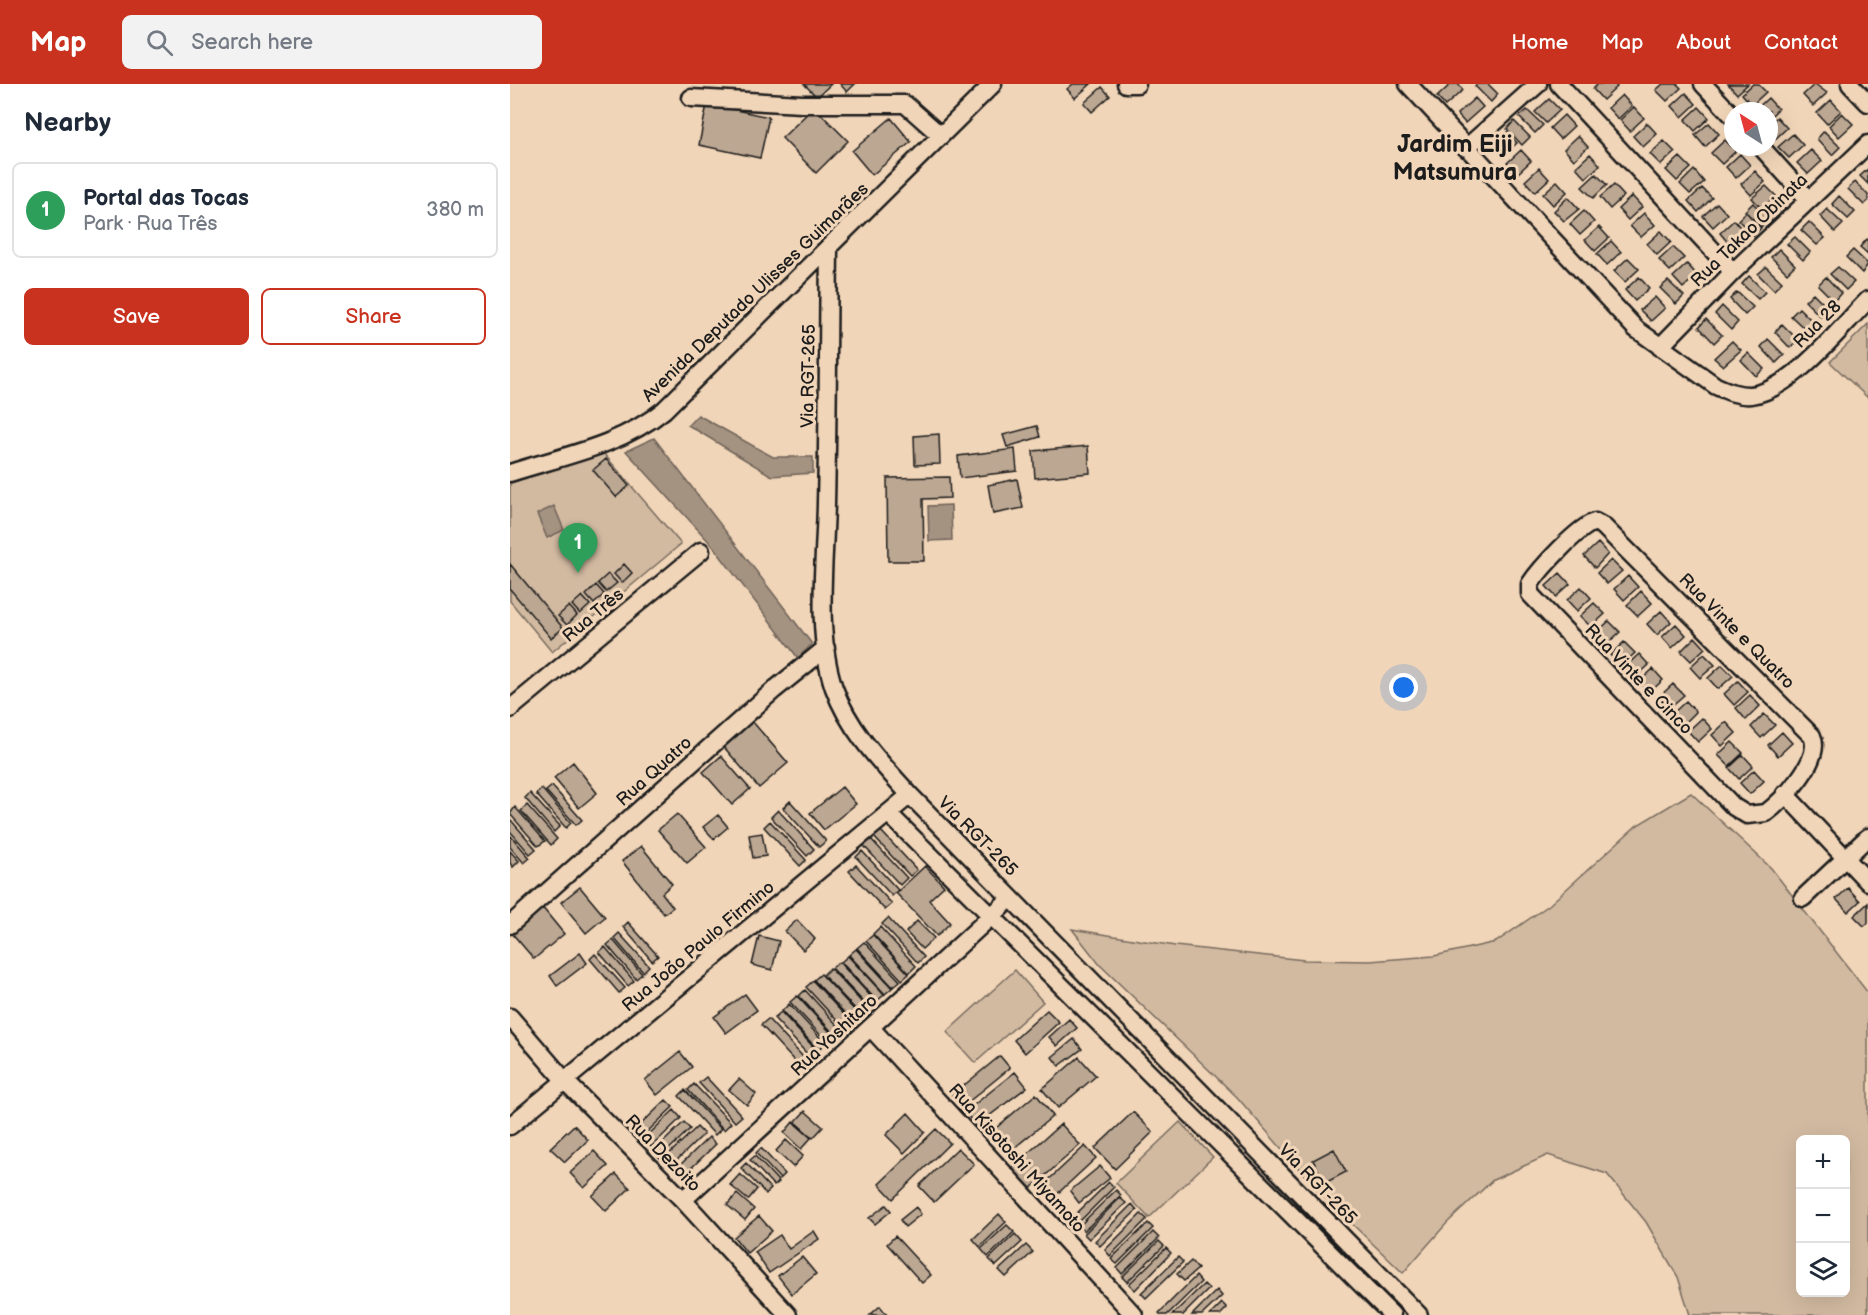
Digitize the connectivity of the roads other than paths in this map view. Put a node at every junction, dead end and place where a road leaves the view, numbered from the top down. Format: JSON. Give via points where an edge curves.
{"nodes":[{"id":1,"x":993,"y":84,"type":"edge"},
{"id":2,"x":1126,"y":84,"type":"edge"},
{"id":3,"x":1137,"y":84,"type":"edge"},
{"id":4,"x":1408,"y":84,"type":"edge"},
{"id":5,"x":1538,"y":84,"type":"edge"},
{"id":6,"x":1559,"y":84,"type":"edge"},
{"id":7,"x":1703,"y":84,"type":"edge"},
{"id":8,"x":1850,"y":84,"type":"edge"},
{"id":9,"x":691,"y":98,"type":"dead end"},
{"id":10,"x":1868,"y":103,"type":"edge"},
{"id":11,"x":1724,"y":107,"type":"edge"},
{"id":12,"x":940,"y":135,"type":"junction"},
{"id":13,"x":1868,"y":144,"type":"edge"},
{"id":14,"x":1466,"y":148,"type":"junction"},
{"id":15,"x":1769,"y":156,"type":"edge"},
{"id":16,"x":1808,"y":199,"type":"junction"},
{"id":17,"x":829,"y":248,"type":"junction"},
{"id":18,"x":1733,"y":272,"type":"junction"},
{"id":19,"x":1868,"y":300,"type":"edge"},
{"id":20,"x":1660,"y":347,"type":"junction"},
{"id":21,"x":510,"y":473,"type":"edge"},
{"id":22,"x":1581,"y":531,"type":"joint"},
{"id":23,"x":701,"y":551,"type":"dead end"},
{"id":24,"x":826,"y":648,"type":"junction"},
{"id":25,"x":510,"y":709,"type":"edge"},
{"id":26,"x":1785,"y":794,"type":"junction"},
{"id":27,"x":910,"y":795,"type":"junction"},
{"id":28,"x":888,"y":813,"type":"junction"},
{"id":29,"x":1868,"y":837,"type":"edge"},
{"id":30,"x":1846,"y":859,"type":"junction"},
{"id":31,"x":1868,"y":882,"type":"edge"},
{"id":32,"x":1011,"y":898,"type":"junction"},
{"id":33,"x":1803,"y":898,"type":"dead end"},
{"id":34,"x":990,"y":917,"type":"junction"},
{"id":35,"x":510,"y":925,"type":"edge"},
{"id":36,"x":510,"y":1017,"type":"edge"},
{"id":37,"x":871,"y":1028,"type":"junction"},
{"id":38,"x":565,"y":1081,"type":"junction"},
{"id":39,"x":510,"y":1126,"type":"edge"},
{"id":40,"x":683,"y":1200,"type":"junction"},
{"id":41,"x":1409,"y":1312,"type":"edge"},
{"id":42,"x":788,"y":1315,"type":"edge"},
{"id":43,"x":1134,"y":1315,"type":"edge"},
{"id":44,"x":1392,"y":1315,"type":"edge"}],
"edges":[{"from":1,"to":12,"type":"street","name":"Avenida Deputado Ulisses Guimarães"},
{"from":2,"to":3,"type":"street"},
{"from":4,"to":14,"type":"street","name":"Rua 28"},
{"from":5,"to":14,"type":"street"},
{"from":6,"to":18,"type":"street"},
{"from":7,"to":11,"type":"street"},
{"from":8,"to":10,"type":"street"},
{"from":9,"to":12,"type":"street","via":[[905,104]]},
{"from":12,"to":17,"type":"street","name":"Avenida Deputado Ulisses Guimarães"},
{"from":13,"to":16,"type":"street","name":"Rua Takao Obinata"},
{"from":14,"to":20,"type":"street","name":"Rua 28","via":[[1636,329]]},
{"from":15,"to":16,"type":"street"},
{"from":16,"to":18,"type":"street","name":"Rua Takao Obinata"},
{"from":17,"to":21,"type":"street","name":"Avenida Deputado Ulisses Guimarães","via":[[652,419],[607,443]]},
{"from":17,"to":24,"type":"street","name":"Via RGT-265"},
{"from":18,"to":20,"type":"street","name":"Rua Takao Obinata"},
{"from":19,"to":20,"type":"street","name":"Rua 28","via":[[1792,375],[1760,393],[1730,392]]},
{"from":22,"to":26,"type":"street","name":"Rua Vinte e Quatro","via":[[1595,522],[1604,526],[1810,732],[1815,741],[1813,757]]},
{"from":22,"to":26,"type":"street","name":"Rua Vinte e Cinco","via":[[1531,581],[1530,594],[1739,810],[1747,815],[1762,815]]},
{"from":23,"to":25,"type":"street","name":"Rua Três"},
{"from":24,"to":27,"type":"street","name":"Via RGT-265","via":[[835,690],[849,717],[875,756]]},
{"from":24,"to":35,"type":"street","name":"Rua Quatro"},
{"from":26,"to":30,"type":"street"},
{"from":27,"to":28,"type":"street","name":"Rua João Paulo Firmino"},
{"from":27,"to":32,"type":"street","name":"Via RGT-265"},
{"from":28,"to":34,"type":"street"},
{"from":28,"to":38,"type":"street","name":"Rua João Paulo Firmino"},
{"from":29,"to":30,"type":"street"},
{"from":30,"to":31,"type":"street"},
{"from":30,"to":33,"type":"street"},
{"from":32,"to":34,"type":"street","name":"Rua Yoshitaro"},
{"from":32,"to":41,"type":"street","name":"Via RGT-265"},
{"from":34,"to":37,"type":"street","name":"Rua Yoshitaro"},
{"from":34,"to":44,"type":"street"},
{"from":36,"to":38,"type":"street","name":"Rua Dezoito"},
{"from":37,"to":40,"type":"street","name":"Rua Yoshitaro"},
{"from":37,"to":43,"type":"street","name":"Rua Kisotoshi Miyamoto"},
{"from":38,"to":39,"type":"street","name":"Rua João Paulo Firmino"},
{"from":38,"to":40,"type":"street","name":"Rua Dezoito"},
{"from":40,"to":42,"type":"street","name":"Rua Dezoito"}]}
